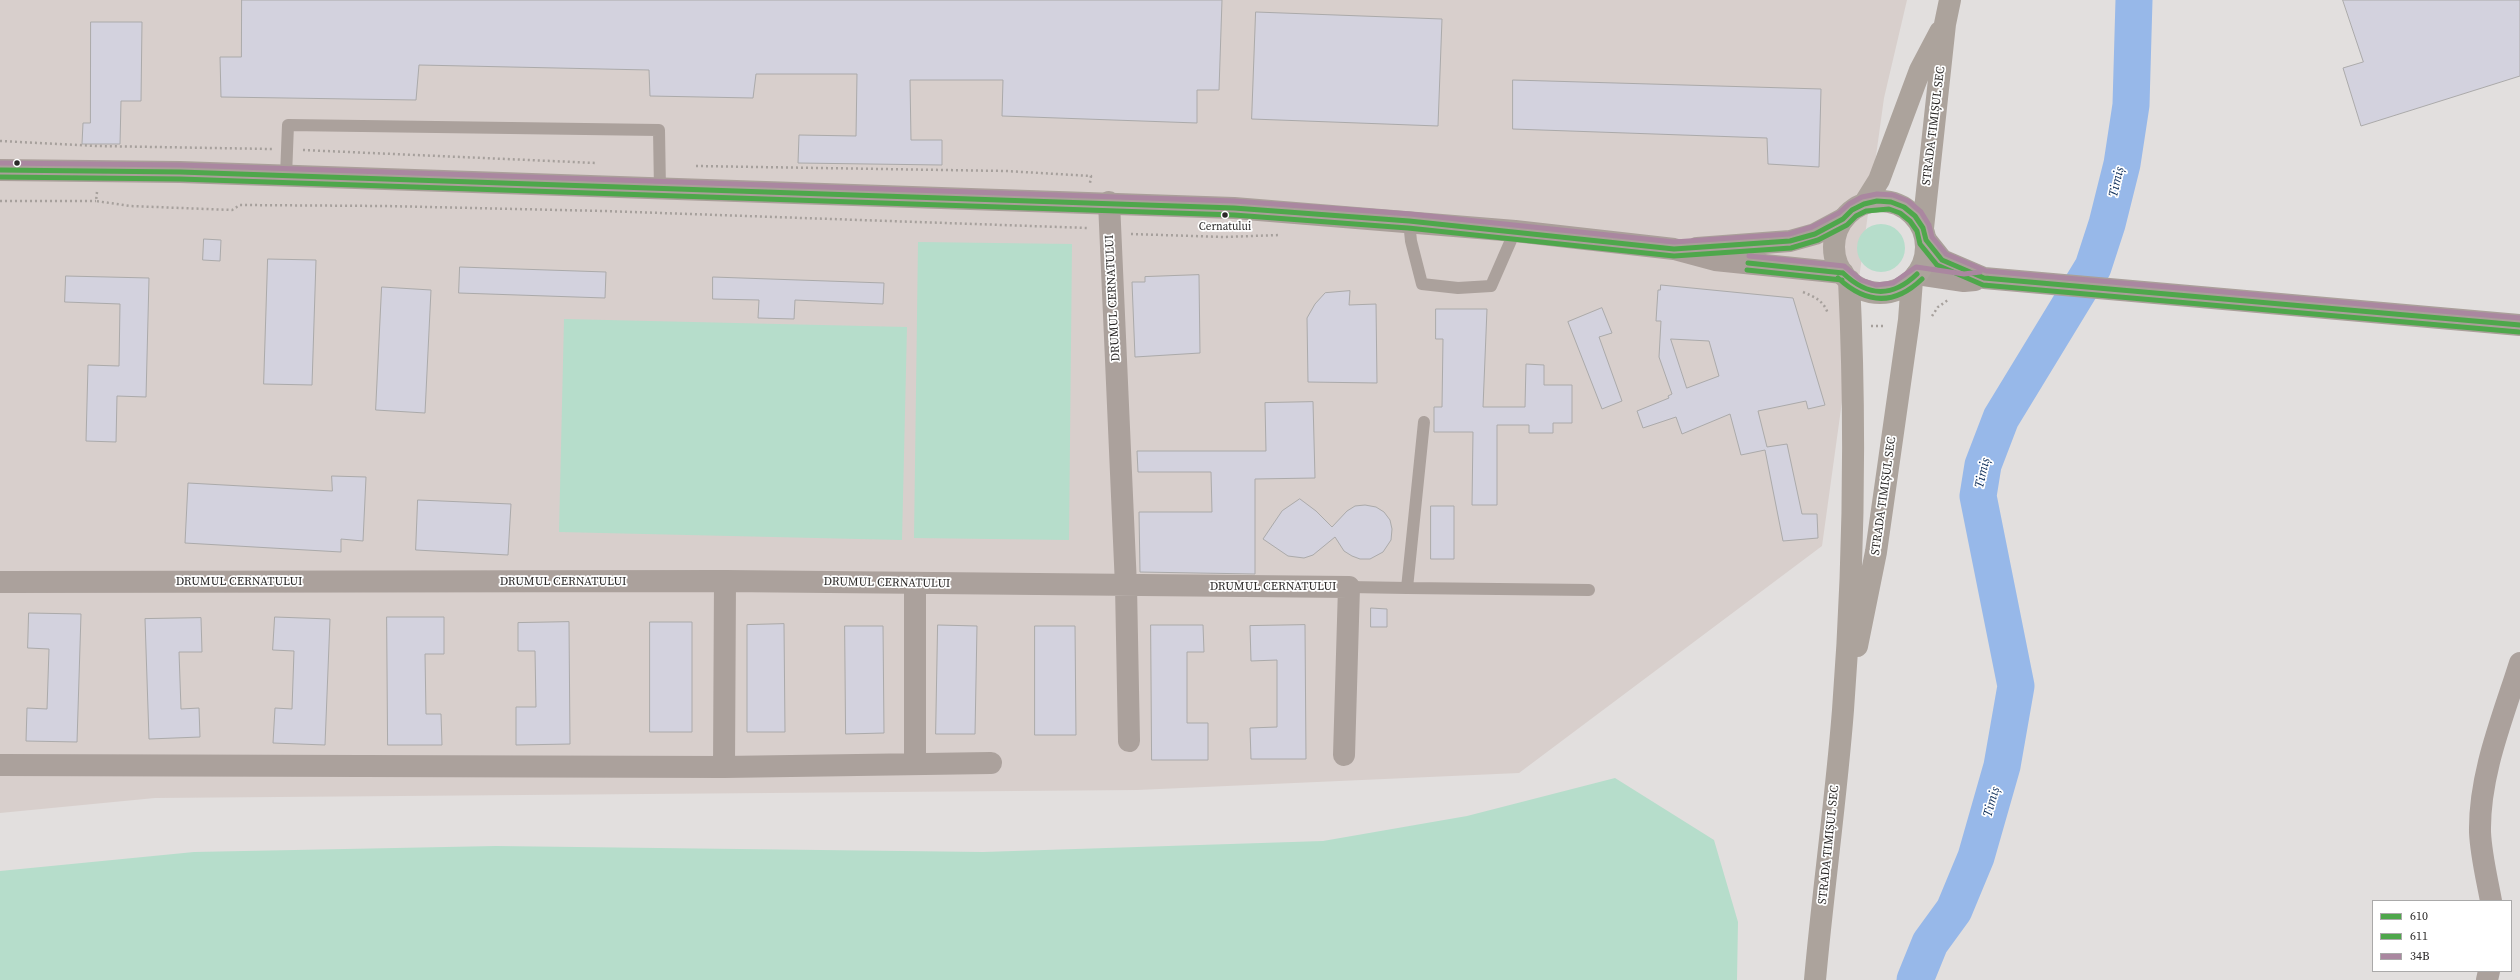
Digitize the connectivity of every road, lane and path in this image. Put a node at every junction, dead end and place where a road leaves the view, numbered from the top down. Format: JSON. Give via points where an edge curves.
{"nodes":[{"id":1,"x":1950,"y":0,"type":"edge"},
{"id":2,"x":1945,"y":24,"type":"junction"},
{"id":3,"x":97,"y":146,"type":"dead end"},
{"id":4,"x":0,"y":170,"type":"edge"},
{"id":5,"x":97,"y":170,"type":"junction"},
{"id":6,"x":286,"y":176,"type":"junction"},
{"id":7,"x":660,"y":190,"type":"junction"},
{"id":8,"x":0,"y":201,"type":"edge"},
{"id":9,"x":96,"y":201,"type":"junction"},
{"id":10,"x":1108,"y":202,"type":"junction"},
{"id":11,"x":1864,"y":204,"type":"junction"},
{"id":12,"x":1843,"y":219,"type":"junction"},
{"id":13,"x":1409,"y":221,"type":"junction"},
{"id":14,"x":1088,"y":228,"type":"dead end"},
{"id":15,"x":1515,"y":231,"type":"junction"},
{"id":16,"x":1924,"y":234,"type":"junction"},
{"id":17,"x":1674,"y":249,"type":"junction"},
{"id":18,"x":1846,"y":277,"type":"junction"},
{"id":19,"x":1915,"y":277,"type":"junction"},
{"id":20,"x":1989,"y":279,"type":"junction"},
{"id":21,"x":2520,"y":325,"type":"edge"},
{"id":22,"x":1424,"y":422,"type":"dead end"},
{"id":23,"x":0,"y":582,"type":"edge"},
{"id":24,"x":725,"y":582,"type":"junction"},
{"id":25,"x":916,"y":584,"type":"junction"},
{"id":26,"x":1126,"y":586,"type":"junction"},
{"id":27,"x":1349,"y":587,"type":"junction"},
{"id":28,"x":1407,"y":588,"type":"junction"},
{"id":29,"x":1589,"y":590,"type":"dead end"},
{"id":30,"x":2520,"y":664,"type":"edge"},
{"id":31,"x":1843,"y":710,"type":"junction"},
{"id":32,"x":1129,"y":741,"type":"dead end"},
{"id":33,"x":1344,"y":755,"type":"dead end"},
{"id":34,"x":991,"y":763,"type":"dead end"},
{"id":35,"x":915,"y":764,"type":"junction"},
{"id":36,"x":0,"y":765,"type":"edge"},
{"id":37,"x":724,"y":766,"type":"junction"},
{"id":38,"x":2491,"y":900,"type":"edge"},
{"id":39,"x":1815,"y":980,"type":"edge"}],
"edges":[{"from":1,"to":2,"type":"main road","name":"STRADA TIMIȘUL SEC"},
{"from":2,"to":11,"type":"main road","name":"STRADA TIMIȘUL SEC","via":[[1920,70],[1879,180]]},
{"from":2,"to":16,"type":"main road","name":"STRADA TIMIȘUL SEC"},
{"from":3,"to":5,"type":"path"},
{"from":4,"to":5,"type":"main road"},
{"from":5,"to":6,"type":"main road"},
{"from":5,"to":9,"type":"path"},
{"from":6,"to":7,"type":"main road"},
{"from":6,"to":7,"type":"lane","via":[[288,125],[659,130]]},
{"from":7,"to":10,"type":"main road"},
{"from":8,"to":9,"type":"path"},
{"from":9,"to":14,"type":"path","via":[[130,206],[224,210],[232,210],[240,205],[385,206]]},
{"from":10,"to":13,"type":"main road"},
{"from":10,"to":26,"type":"street","name":"DRUMUL CERNATULUI"},
{"from":11,"to":12,"type":"main road","via":[[1852,210]]},
{"from":11,"to":16,"type":"main road","via":[[1877,201],[1891,202],[1904,207],[1915,216]]},
{"from":12,"to":17,"type":"main road","via":[[1815,234],[1790,241]]},
{"from":12,"to":18,"type":"main road","via":[[1836,232],[1834,246],[1836,260]]},
{"from":13,"to":15,"type":"main road"},
{"from":13,"to":15,"type":"lane","via":[[1411,241],[1422,284],[1458,288],[1491,286]]},
{"from":15,"to":17,"type":"main road"},
{"from":16,"to":19,"type":"main road","via":[[1923,264]]},
{"from":16,"to":20,"type":"main road","via":[[1942,260]]},
{"from":17,"to":18,"type":"main road","via":[[1714,260]]},
{"from":18,"to":19,"type":"main road","via":[[1861,288],[1875,292],[1895,290]]},
{"from":18,"to":31,"type":"main road","name":"STRADA TIMIȘUL SEC","via":[[1854,415]]},
{"from":19,"to":20,"type":"main road","via":[[1964,281]]},
{"from":19,"to":31,"type":"main road","name":"STRADA TIMIȘUL SEC","via":[[1876,552]]},
{"from":20,"to":21,"type":"main road"},
{"from":22,"to":28,"type":"lane"},
{"from":23,"to":24,"type":"street","name":"DRUMUL CERNATULUI"},
{"from":24,"to":25,"type":"street","name":"DRUMUL CERNATULUI"},
{"from":24,"to":37,"type":"street"},
{"from":25,"to":26,"type":"street","name":"DRUMUL CERNATULUI"},
{"from":25,"to":35,"type":"street"},
{"from":26,"to":27,"type":"street","name":"DRUMUL CERNATULUI"},
{"from":26,"to":32,"type":"street","name":"DRUMUL CERNATULUI"},
{"from":27,"to":28,"type":"lane"},
{"from":27,"to":33,"type":"street","name":"DRUMUL CERNATULUI"},
{"from":28,"to":29,"type":"lane"},
{"from":30,"to":38,"type":"street","via":[[2488,770],[2481,806],[2480,833]]},
{"from":31,"to":39,"type":"main road","name":"STRADA TIMIȘUL SEC"},
{"from":34,"to":35,"type":"street"},
{"from":35,"to":37,"type":"street"},
{"from":36,"to":37,"type":"street"}]}
